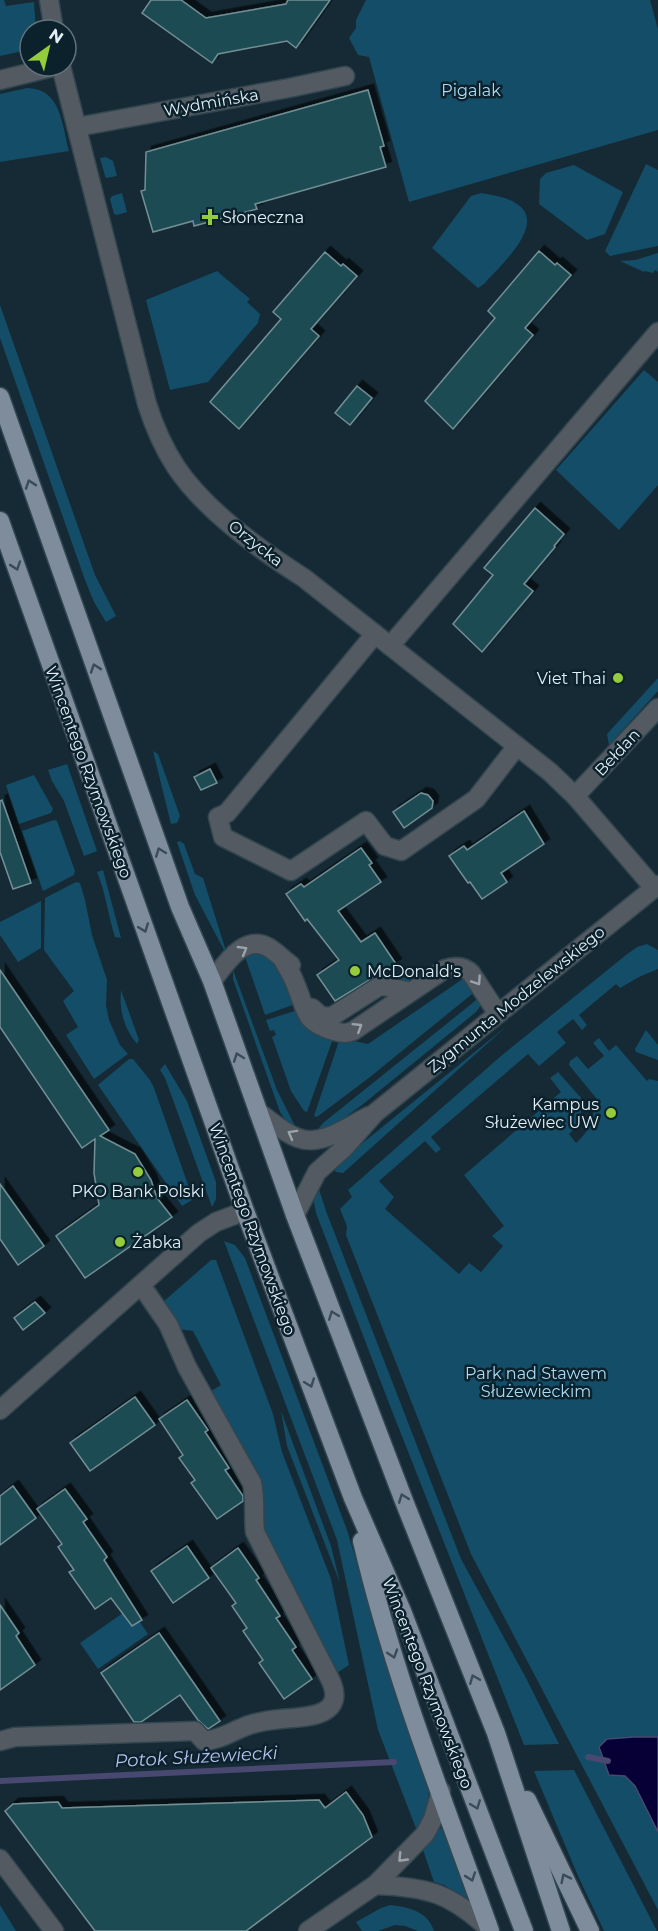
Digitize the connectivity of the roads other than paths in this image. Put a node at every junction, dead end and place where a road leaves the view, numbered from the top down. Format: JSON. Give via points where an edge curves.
{"nodes":[{"id":1,"x":49,"y":0,"type":"edge"},
{"id":2,"x":52,"y":18,"type":"edge"},
{"id":3,"x":18,"y":76,"type":"edge"},
{"id":4,"x":345,"y":76,"type":"dead end"},
{"id":5,"x":63,"y":78,"type":"edge"},
{"id":6,"x":0,"y":80,"type":"edge"},
{"id":7,"x":77,"y":127,"type":"junction"},
{"id":8,"x":658,"y":332,"type":"edge"},
{"id":9,"x":0,"y":397,"type":"edge"},
{"id":10,"x":0,"y":521,"type":"edge"},
{"id":11,"x":375,"y":634,"type":"junction"},
{"id":12,"x":390,"y":646,"type":"junction"},
{"id":13,"x":658,"y":708,"type":"edge"},
{"id":14,"x":517,"y":746,"type":"junction"},
{"id":15,"x":575,"y":796,"type":"junction"},
{"id":16,"x":656,"y":886,"type":"edge"},
{"id":17,"x":212,"y":981,"type":"junction"},
{"id":18,"x":498,"y":1014,"type":"junction"},
{"id":19,"x":258,"y":1112,"type":"junction"},
{"id":20,"x":375,"y":1113,"type":"junction"},
{"id":21,"x":245,"y":1211,"type":"junction"},
{"id":22,"x":295,"y":1215,"type":"junction"},
{"id":23,"x":141,"y":1285,"type":"junction"},
{"id":24,"x":0,"y":1410,"type":"edge"},
{"id":25,"x":353,"y":1498,"type":"junction"},
{"id":26,"x":496,"y":1734,"type":"junction"},
{"id":27,"x":0,"y":1741,"type":"edge"},
{"id":28,"x":441,"y":1791,"type":"junction"},
{"id":29,"x":0,"y":1859,"type":"edge"},
{"id":30,"x":375,"y":1885,"type":"junction"},
{"id":31,"x":489,"y":1930,"type":"edge"},
{"id":32,"x":54,"y":1931,"type":"edge"},
{"id":33,"x":308,"y":1931,"type":"edge"},
{"id":34,"x":524,"y":1931,"type":"edge"},
{"id":35,"x":561,"y":1931,"type":"edge"},
{"id":36,"x":590,"y":1931,"type":"edge"}],
"edges":[{"from":1,"to":2,"type":"street"},
{"from":3,"to":6,"type":"street"},
{"from":4,"to":7,"type":"street","name":"Wydmińska"},
{"from":5,"to":7,"type":"street","name":"Orzycka"},
{"from":7,"to":11,"type":"street","name":"Orzycka","via":[[147,404],[175,466],[214,509]]},
{"from":8,"to":12,"type":"street"},
{"from":17,"to":9,"type":"main road","one_way":true,"via":[[180,907]]},
{"from":10,"to":21,"type":"main road","name":"Wincentego Rzymowskiego","one_way":true},
{"from":11,"to":12,"type":"street","name":"Orzycka"},
{"from":11,"to":14,"type":"street","via":[[227,813],[218,817],[223,837],[291,871],[366,821],[385,846],[400,851],[476,799]]},
{"from":12,"to":14,"type":"street","name":"Orzycka"},
{"from":13,"to":15,"type":"street","name":"Bełdan"},
{"from":14,"to":15,"type":"street","name":"Orzycka"},
{"from":15,"to":16,"type":"street","name":"Orzycka"},
{"from":16,"to":18,"type":"street","name":"Zygmunta Modzelewskiego"},
{"from":17,"to":18,"type":"street","one_way":true,"via":[[238,950],[248,945],[268,947],[302,976],[312,1007],[321,1016],[334,1016],[378,987],[411,992],[446,969],[462,968],[471,973]]},
{"from":19,"to":17,"type":"main road","one_way":true},
{"from":18,"to":20,"type":"street","name":"Zygmunta Modzelewskiego"},
{"from":20,"to":19,"type":"street","name":"Zygmunta Modzelewskiego","one_way":true,"via":[[316,1140],[292,1135]]},
{"from":19,"to":22,"type":"main road"},
{"from":20,"to":22,"type":"street","name":"Zygmunta Modzelewskiego","via":[[317,1172]]},
{"from":21,"to":23,"type":"street","via":[[199,1233]]},
{"from":21,"to":25,"type":"main road","name":"Wincentego Rzymowskiego","one_way":true},
{"from":26,"to":22,"type":"main road","one_way":true},
{"from":23,"to":24,"type":"street"},
{"from":23,"to":27,"type":"street","via":[[168,1324],[187,1367],[252,1483],[256,1498],[255,1532],[335,1696],[323,1712],[302,1719],[249,1725],[219,1739],[204,1741],[195,1731],[15,1737]]},
{"from":25,"to":28,"type":"main road","name":"Wincentego Rzymowskiego","one_way":true,"via":[[375,1598]]},
{"from":25,"to":34,"type":"main road","name":"Wincentego Rzymowskiego","one_way":true,"via":[[402,1611]]},
{"from":26,"to":35,"type":"main road"},
{"from":36,"to":26,"type":"main road","one_way":true},
{"from":28,"to":30,"type":"street","one_way":true,"via":[[425,1834]]},
{"from":28,"to":31,"type":"main road","name":"Wincentego Rzymowskiego","one_way":true},
{"from":29,"to":32,"type":"street"},
{"from":30,"to":31,"type":"street","via":[[442,1895],[462,1906]]},
{"from":30,"to":33,"type":"street"}]}
